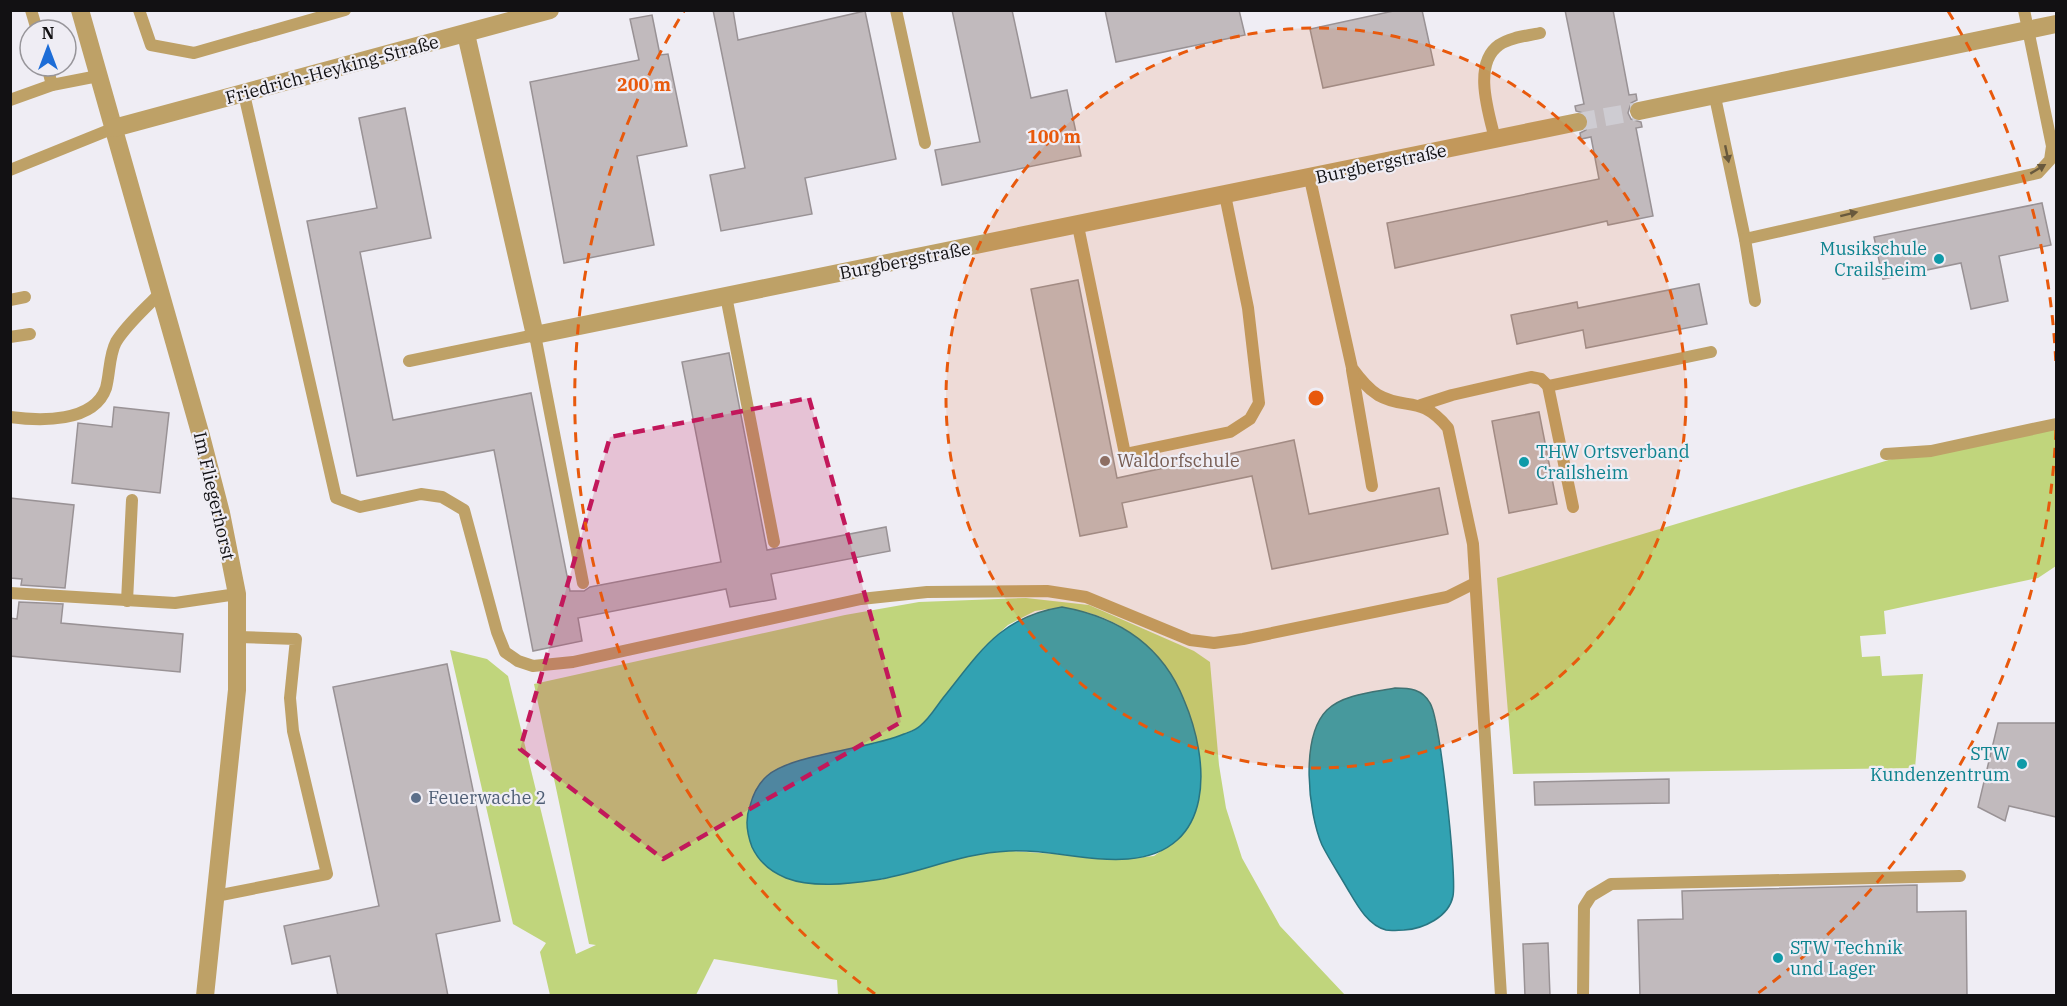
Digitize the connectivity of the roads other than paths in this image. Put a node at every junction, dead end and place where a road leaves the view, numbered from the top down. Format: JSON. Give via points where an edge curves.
{"nodes":[{"id":1,"x":80,"y":10,"type":"edge"},
{"id":2,"x":139,"y":10,"type":"edge"},
{"id":3,"x":345,"y":10,"type":"edge"},
{"id":4,"x":550,"y":10,"type":"edge"},
{"id":5,"x":896,"y":10,"type":"edge"},
{"id":6,"x":2024,"y":10,"type":"edge"},
{"id":7,"x":2056,"y":24,"type":"edge"},
{"id":8,"x":2028,"y":29,"type":"junction"},
{"id":9,"x":1540,"y":33,"type":"dead end"},
{"id":10,"x":466,"y":34,"type":"junction"},
{"id":11,"x":98,"y":76,"type":"junction"},
{"id":12,"x":50,"y":78,"type":"edge"},
{"id":13,"x":52,"y":86,"type":"junction"},
{"id":14,"x":244,"y":94,"type":"junction"},
{"id":15,"x":1714,"y":97,"type":"junction"},
{"id":16,"x":10,"y":100,"type":"edge"},
{"id":17,"x":1639,"y":111,"type":"tunnel mouth"},
{"id":18,"x":1578,"y":122,"type":"tunnel mouth"},
{"id":19,"x":114,"y":128,"type":"junction"},
{"id":20,"x":1495,"y":140,"type":"junction"},
{"id":21,"x":925,"y":143,"type":"dead end"},
{"id":22,"x":10,"y":170,"type":"edge"},
{"id":23,"x":1310,"y":179,"type":"junction"},
{"id":24,"x":1225,"y":195,"type":"junction"},
{"id":25,"x":1078,"y":226,"type":"junction"},
{"id":26,"x":1744,"y":239,"type":"junction"},
{"id":27,"x":160,"y":293,"type":"junction"},
{"id":28,"x":726,"y":296,"type":"junction"},
{"id":29,"x":25,"y":297,"type":"dead end"},
{"id":30,"x":10,"y":300,"type":"edge"},
{"id":31,"x":1755,"y":301,"type":"dead end"},
{"id":32,"x":30,"y":334,"type":"dead end"},
{"id":33,"x":535,"y":335,"type":"junction"},
{"id":34,"x":10,"y":337,"type":"edge"},
{"id":35,"x":1711,"y":352,"type":"dead end"},
{"id":36,"x":409,"y":361,"type":"dead end"},
{"id":37,"x":1352,"y":368,"type":"junction"},
{"id":38,"x":1548,"y":386,"type":"junction"},
{"id":39,"x":1421,"y":405,"type":"junction"},
{"id":40,"x":10,"y":417,"type":"edge"},
{"id":41,"x":2056,"y":423,"type":"edge"},
{"id":42,"x":1886,"y":454,"type":"dead end"},
{"id":43,"x":1372,"y":486,"type":"dead end"},
{"id":44,"x":132,"y":500,"type":"dead end"},
{"id":45,"x":1573,"y":507,"type":"dead end"},
{"id":46,"x":774,"y":542,"type":"dead end"},
{"id":47,"x":583,"y":583,"type":"dead end"},
{"id":48,"x":1475,"y":583,"type":"junction"},
{"id":49,"x":10,"y":593,"type":"edge"},
{"id":50,"x":237,"y":594,"type":"junction"},
{"id":51,"x":127,"y":601,"type":"junction"},
{"id":52,"x":238,"y":637,"type":"junction"},
{"id":53,"x":1960,"y":876,"type":"dead end"},
{"id":54,"x":216,"y":896,"type":"junction"},
{"id":55,"x":205,"y":996,"type":"edge"},
{"id":56,"x":1502,"y":996,"type":"edge"},
{"id":57,"x":1583,"y":996,"type":"edge"}],
"edges":[{"from":1,"to":11,"type":"street","name":"Im Fliegerhorst"},
{"from":2,"to":3,"type":"lane","via":[[151,45],[194,52]]},
{"from":4,"to":10,"type":"street","name":"Friedrich-Heyking-Straße"},
{"from":5,"to":21,"type":"lane"},
{"from":6,"to":8,"type":"lane"},
{"from":7,"to":8,"type":"street"},
{"from":8,"to":15,"type":"street"},
{"from":26,"to":8,"type":"lane","one_way":true,"via":[[2037,173],[2050,160],[2052,146]]},
{"from":9,"to":20,"type":"lane","via":[[1501,44],[1488,60],[1486,92]]},
{"from":10,"to":14,"type":"street","name":"Friedrich-Heyking-Straße"},
{"from":10,"to":33,"type":"street"},
{"from":11,"to":13,"type":"lane"},
{"from":11,"to":19,"type":"street","name":"Im Fliegerhorst"},
{"from":12,"to":13,"type":"lane"},
{"from":13,"to":16,"type":"lane"},
{"from":14,"to":19,"type":"street","name":"Friedrich-Heyking-Straße"},
{"from":14,"to":48,"type":"lane","via":[[336,498],[360,507],[421,494],[442,497],[464,510],[497,632],[506,652],[518,661],[533,666],[573,662],[861,599],[927,592],[1047,591],[1086,597],[1190,640],[1214,643],[1447,597]]},
{"from":15,"to":17,"type":"street"},
{"from":15,"to":26,"type":"lane","one_way":true},
{"from":18,"to":20,"type":"street","name":"Burgbergstraße"},
{"from":19,"to":22,"type":"lane"},
{"from":19,"to":27,"type":"street","name":"Im Fliegerhorst"},
{"from":20,"to":23,"type":"street","name":"Burgbergstraße"},
{"from":23,"to":24,"type":"street","name":"Burgbergstraße"},
{"from":23,"to":37,"type":"lane"},
{"from":24,"to":25,"type":"street","name":"Burgbergstraße"},
{"from":24,"to":25,"type":"lane","via":[[1248,308],[1259,403],[1250,419],[1230,432],[1125,454]]},
{"from":25,"to":28,"type":"street","name":"Burgbergstraße"},
{"from":26,"to":31,"type":"lane"},
{"from":27,"to":40,"type":"lane","via":[[116,344],[99,401],[68,416],[48,420]]},
{"from":27,"to":50,"type":"street","name":"Im Fliegerhorst","via":[[221,513]]},
{"from":28,"to":33,"type":"street","name":"Burgbergstraße"},
{"from":28,"to":46,"type":"lane"},
{"from":29,"to":30,"type":"lane"},
{"from":32,"to":34,"type":"lane"},
{"from":33,"to":36,"type":"lane"},
{"from":33,"to":47,"type":"lane"},
{"from":35,"to":38,"type":"lane"},
{"from":37,"to":39,"type":"lane","via":[[1380,396]]},
{"from":37,"to":43,"type":"lane"},
{"from":38,"to":39,"type":"lane","via":[[1541,379],[1531,378]]},
{"from":38,"to":45,"type":"lane"},
{"from":39,"to":48,"type":"lane","via":[[1448,428],[1473,544]]},
{"from":41,"to":42,"type":"lane","via":[[1931,451]]},
{"from":44,"to":51,"type":"lane"},
{"from":48,"to":56,"type":"lane"},
{"from":49,"to":51,"type":"lane"},
{"from":50,"to":51,"type":"lane","via":[[176,603]]},
{"from":50,"to":52,"type":"street","name":"Im Fliegerhorst"},
{"from":52,"to":54,"type":"street","name":"Im Fliegerhorst","via":[[237,690]]},
{"from":52,"to":54,"type":"lane","via":[[296,639],[290,698],[293,731],[327,874]]},
{"from":53,"to":57,"type":"lane","via":[[1611,884],[1591,896],[1584,907]]},
{"from":54,"to":55,"type":"street","name":"Im Fliegerhorst"}]}
